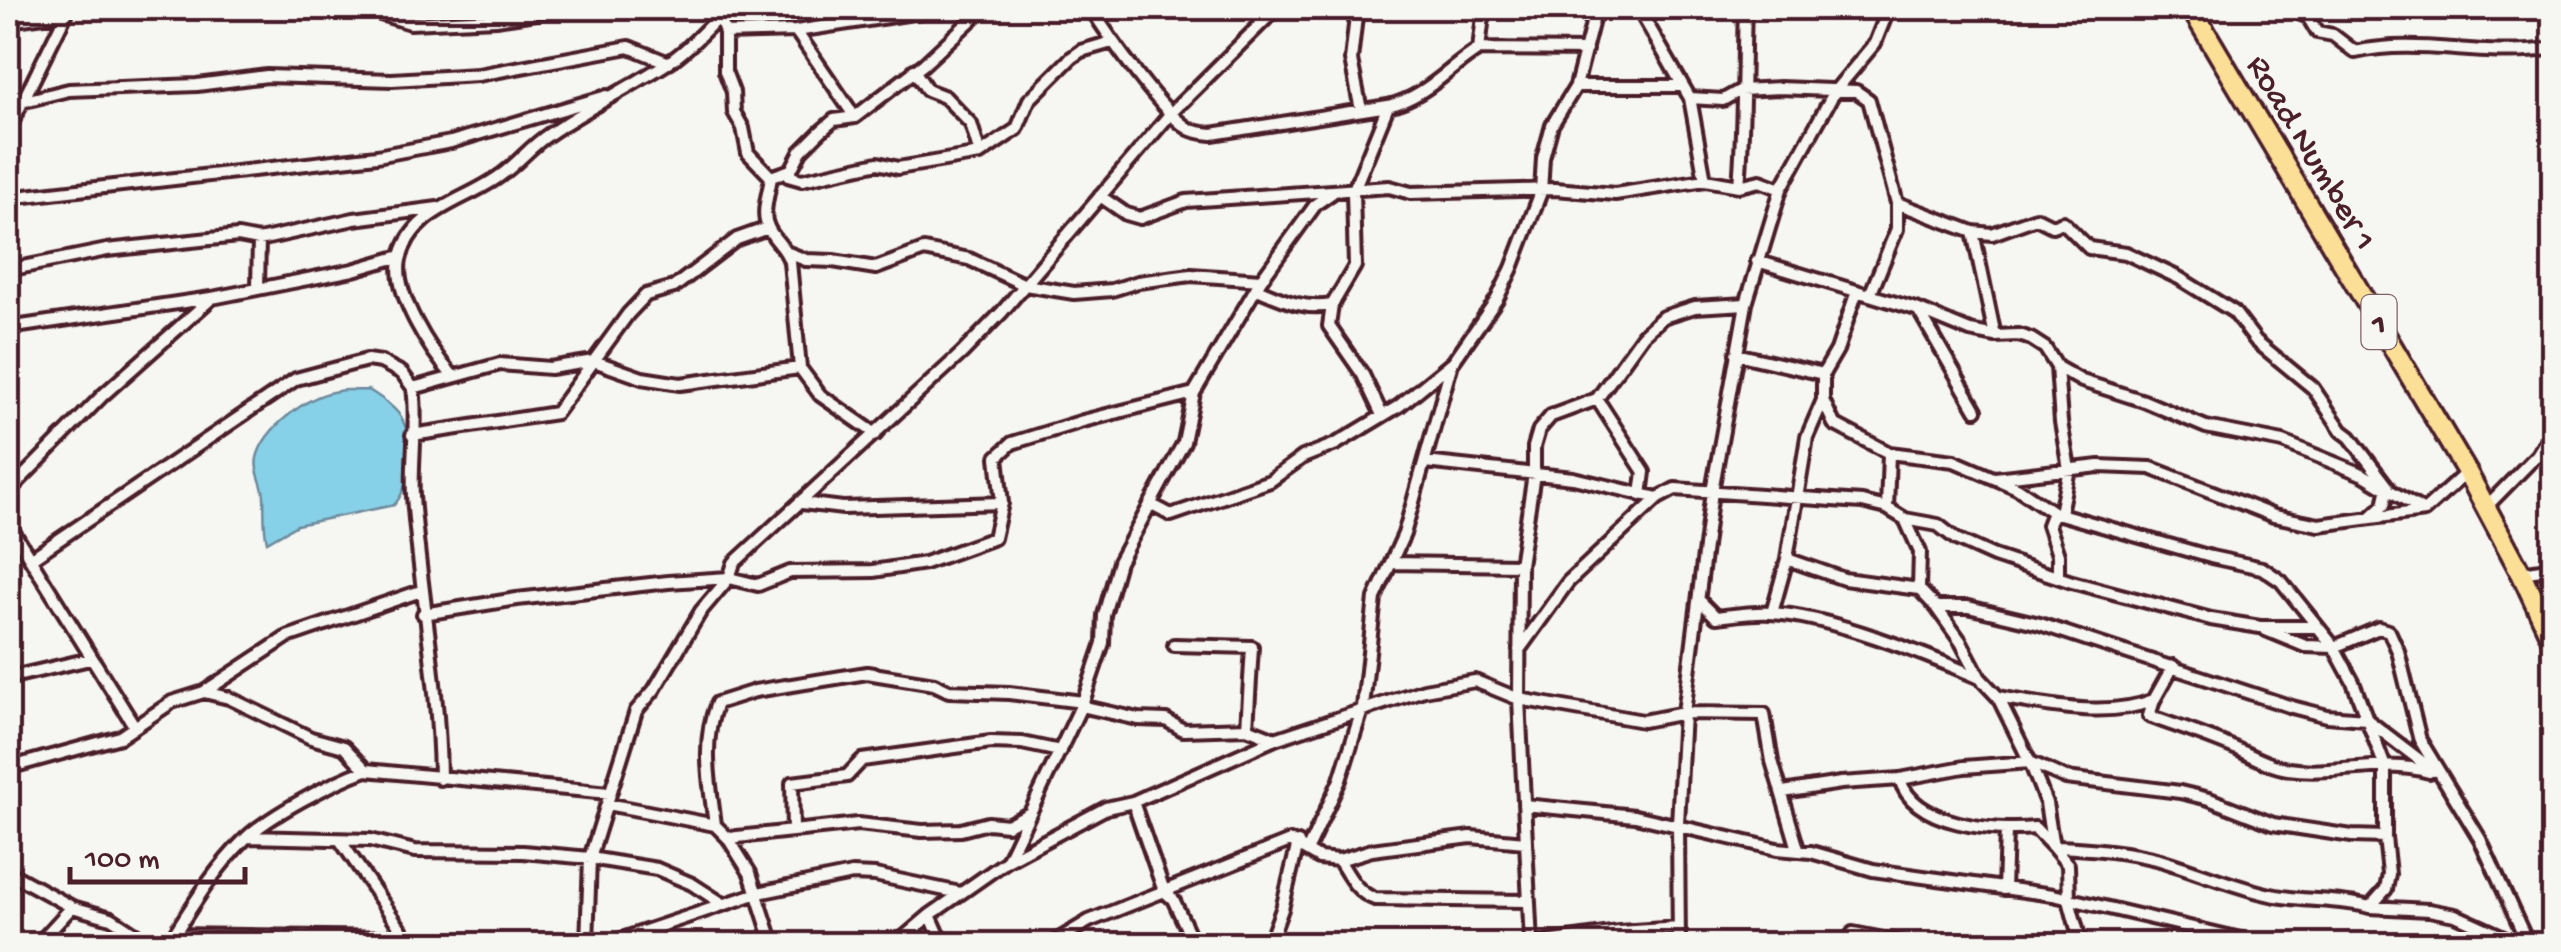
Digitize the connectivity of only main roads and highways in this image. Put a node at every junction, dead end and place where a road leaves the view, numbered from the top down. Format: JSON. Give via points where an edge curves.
{"nodes":[{"id":1,"x":2191,"y":8,"type":"edge"},
{"id":2,"x":2553,"y":642,"type":"edge"}],
"edges":[{"from":1,"to":2,"type":"highway","name":"Road Number 1","number":"1","via":[[2467,472]]}]}
